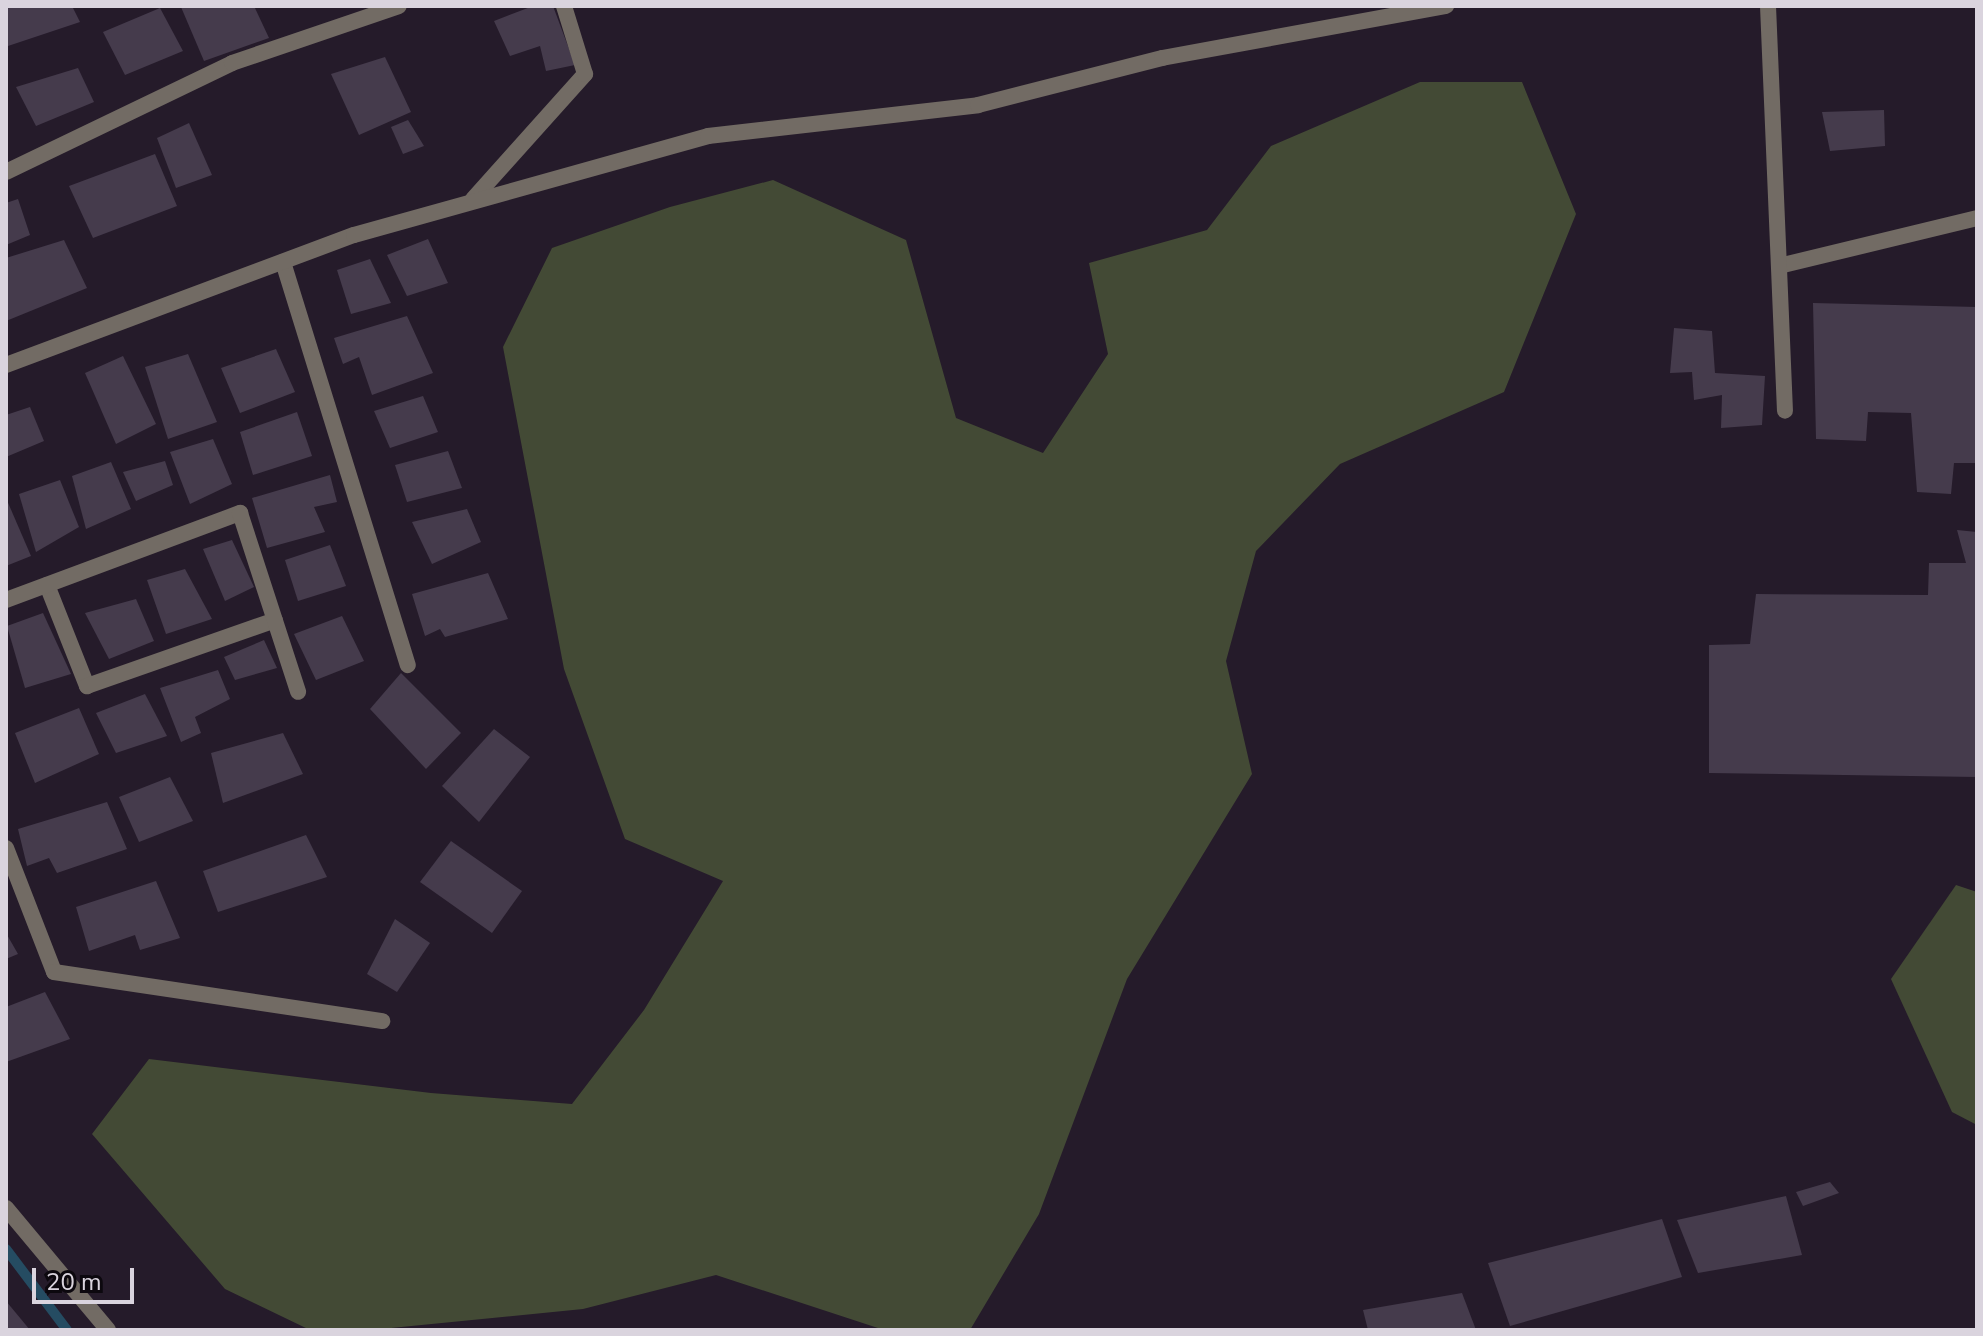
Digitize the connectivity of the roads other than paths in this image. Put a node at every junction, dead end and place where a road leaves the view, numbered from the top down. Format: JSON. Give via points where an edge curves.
{"nodes":[{"id":1,"x":399,"y":6,"type":"edge"},
{"id":2,"x":564,"y":6,"type":"edge"},
{"id":3,"x":1446,"y":6,"type":"edge"},
{"id":4,"x":1768,"y":6,"type":"edge"},
{"id":5,"x":6,"y":172,"type":"edge"},
{"id":6,"x":472,"y":200,"type":"junction"},
{"id":7,"x":1977,"y":218,"type":"edge"},
{"id":8,"x":283,"y":262,"type":"junction"},
{"id":9,"x":1779,"y":266,"type":"junction"},
{"id":10,"x":6,"y":365,"type":"edge"},
{"id":11,"x":1785,"y":411,"type":"dead end"},
{"id":12,"x":47,"y":585,"type":"junction"},
{"id":13,"x":6,"y":600,"type":"edge"},
{"id":14,"x":275,"y":620,"type":"junction"},
{"id":15,"x":408,"y":665,"type":"dead end"},
{"id":16,"x":298,"y":692,"type":"dead end"},
{"id":17,"x":6,"y":848,"type":"edge"},
{"id":18,"x":382,"y":1021,"type":"dead end"},
{"id":19,"x":6,"y":1208,"type":"edge"},
{"id":20,"x":108,"y":1330,"type":"edge"}],
"edges":[{"from":1,"to":5,"type":"street","via":[[232,63]]},
{"from":2,"to":6,"type":"street","via":[[585,74]]},
{"from":3,"to":6,"type":"street","via":[[1162,58],[978,105],[708,136]]},
{"from":4,"to":9,"type":"street"},
{"from":6,"to":8,"type":"street"},
{"from":7,"to":9,"type":"street"},
{"from":8,"to":10,"type":"street"},
{"from":8,"to":15,"type":"street"},
{"from":9,"to":11,"type":"street"},
{"from":12,"to":13,"type":"street"},
{"from":12,"to":14,"type":"street","via":[[87,686]]},
{"from":12,"to":14,"type":"street","via":[[240,513]]},
{"from":14,"to":16,"type":"street"},
{"from":17,"to":18,"type":"street","via":[[54,972]]},
{"from":19,"to":20,"type":"street"}]}
